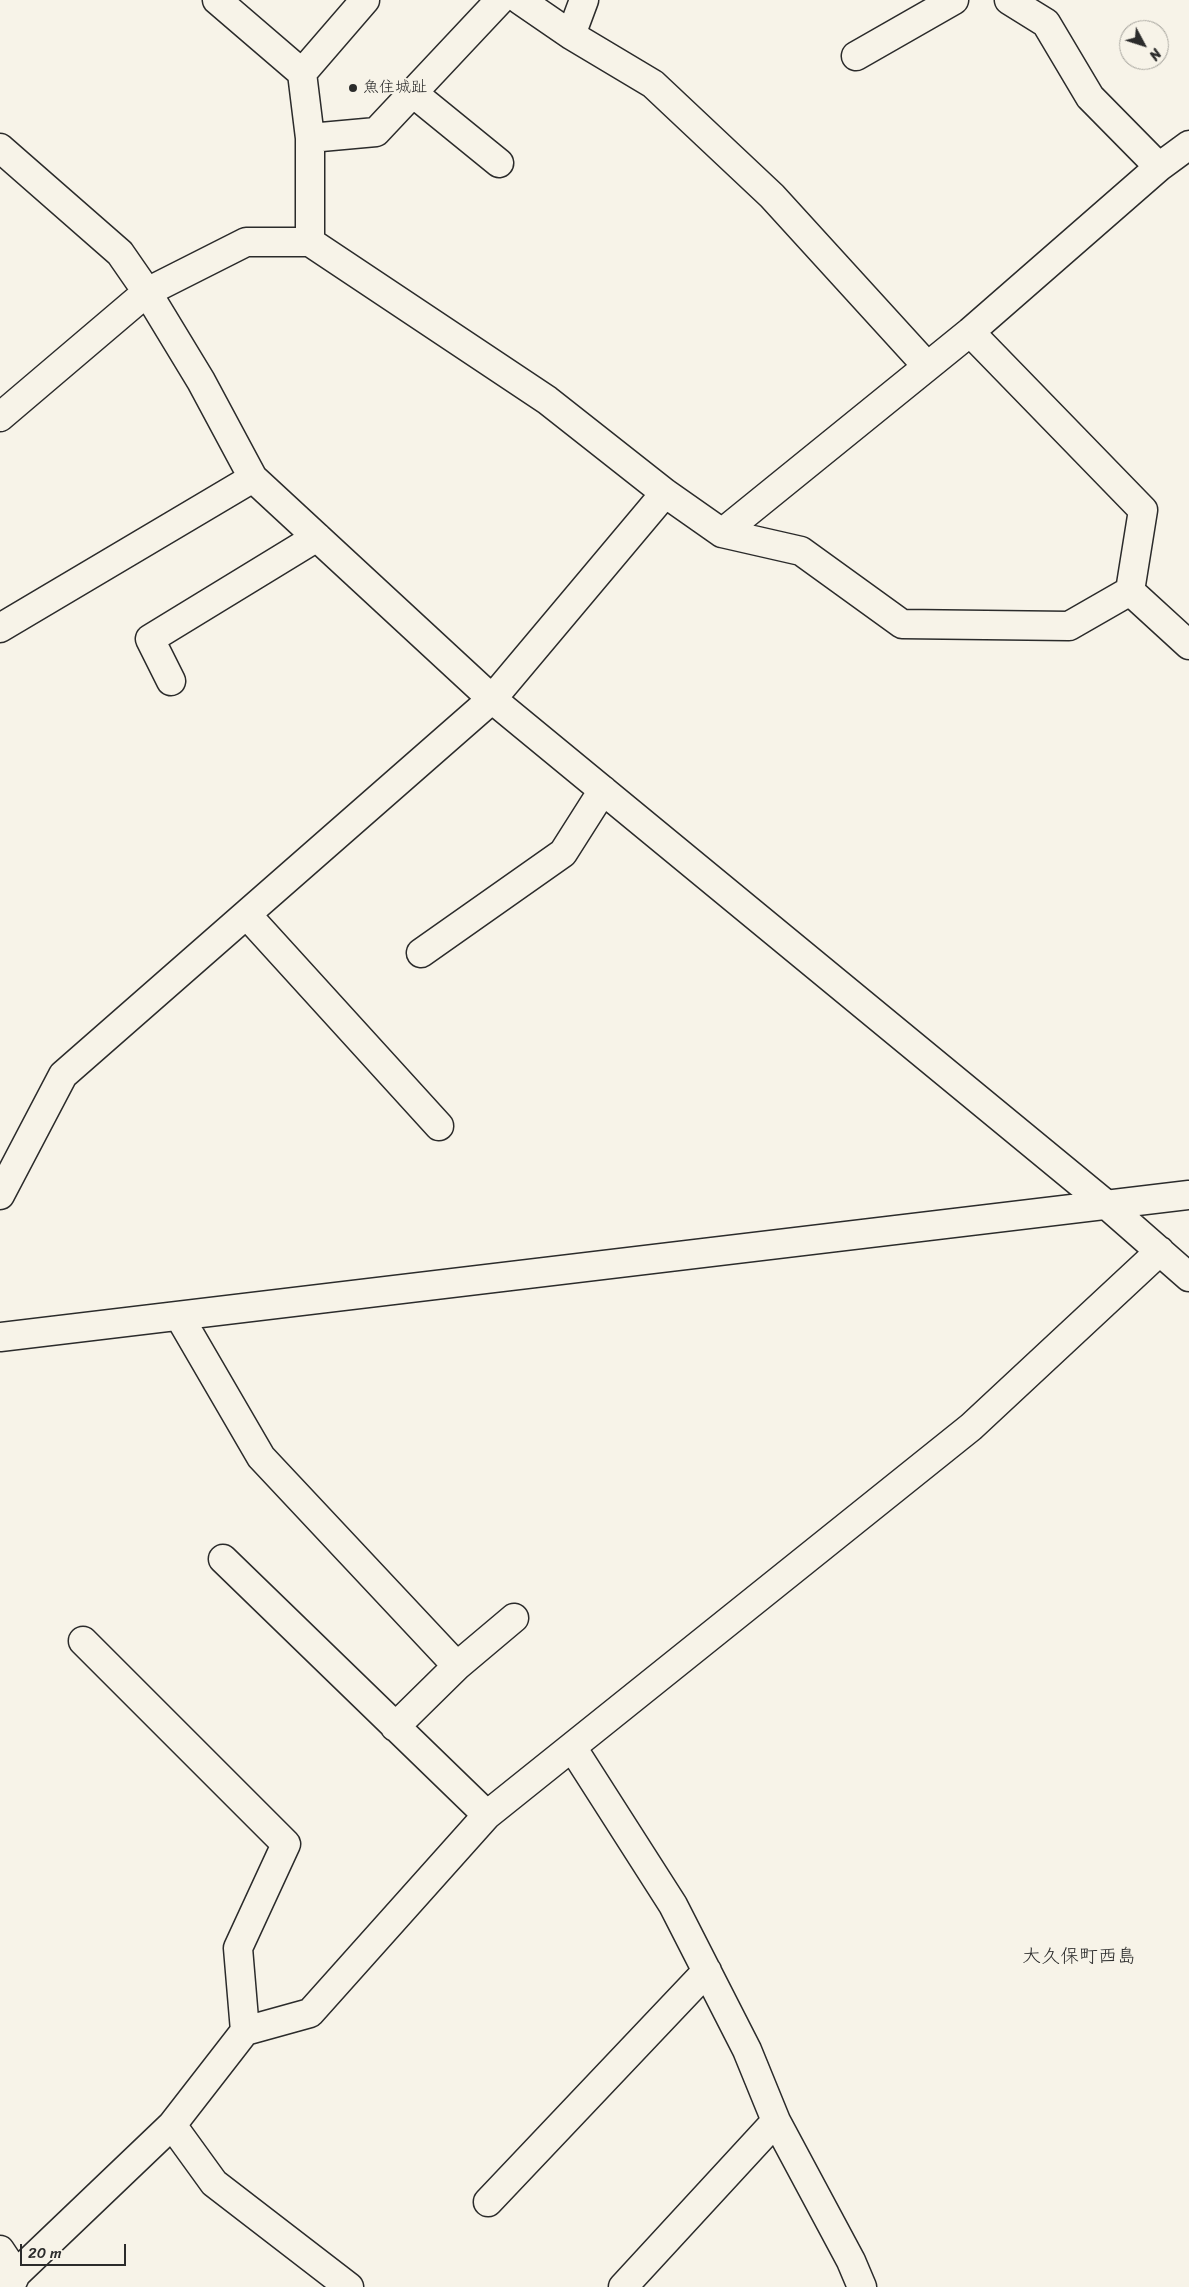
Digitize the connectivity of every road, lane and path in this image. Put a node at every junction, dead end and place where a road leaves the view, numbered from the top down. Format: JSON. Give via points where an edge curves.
{"nodes":[{"id":1,"x":217,"y":0,"type":"edge"},
{"id":2,"x":365,"y":0,"type":"edge"},
{"id":3,"x":500,"y":0,"type":"edge"},
{"id":4,"x":520,"y":0,"type":"edge"},
{"id":5,"x":584,"y":0,"type":"edge"},
{"id":6,"x":954,"y":0,"type":"edge"},
{"id":7,"x":1009,"y":0,"type":"edge"},
{"id":8,"x":571,"y":35,"type":"junction"},
{"id":9,"x":856,"y":56,"type":"dead end"},
{"id":10,"x":302,"y":73,"type":"junction"},
{"id":11,"x":413,"y":93,"type":"junction"},
{"id":12,"x":310,"y":138,"type":"junction"},
{"id":13,"x":1189,"y":145,"type":"edge"},
{"id":14,"x":0,"y":148,"type":"edge"},
{"id":15,"x":499,"y":163,"type":"dead end"},
{"id":16,"x":1159,"y":167,"type":"junction"},
{"id":17,"x":310,"y":242,"type":"junction"},
{"id":18,"x":148,"y":292,"type":"junction"},
{"id":19,"x":970,"y":332,"type":"junction"},
{"id":20,"x":927,"y":366,"type":"junction"},
{"id":21,"x":0,"y":417,"type":"edge"},
{"id":22,"x":253,"y":478,"type":"junction"},
{"id":23,"x":665,"y":493,"type":"junction"},
{"id":24,"x":722,"y":533,"type":"junction"},
{"id":25,"x":317,"y":537,"type":"junction"},
{"id":26,"x":1130,"y":591,"type":"junction"},
{"id":27,"x":0,"y":628,"type":"edge"},
{"id":28,"x":1189,"y":645,"type":"edge"},
{"id":29,"x":171,"y":681,"type":"dead end"},
{"id":30,"x":492,"y":699,"type":"junction"},
{"id":31,"x":603,"y":790,"type":"junction"},
{"id":32,"x":247,"y":915,"type":"junction"},
{"id":33,"x":421,"y":953,"type":"dead end"},
{"id":34,"x":439,"y":1126,"type":"dead end"},
{"id":35,"x":0,"y":1195,"type":"edge"},
{"id":36,"x":1189,"y":1195,"type":"edge"},
{"id":37,"x":1108,"y":1206,"type":"junction"},
{"id":38,"x":1160,"y":1251,"type":"junction"},
{"id":39,"x":1189,"y":1277,"type":"edge"},
{"id":40,"x":179,"y":1316,"type":"junction"},
{"id":41,"x":0,"y":1337,"type":"edge"},
{"id":42,"x":223,"y":1559,"type":"dead end"},
{"id":43,"x":514,"y":1618,"type":"dead end"},
{"id":44,"x":83,"y":1641,"type":"dead end"},
{"id":45,"x":457,"y":1666,"type":"junction"},
{"id":46,"x":395,"y":1727,"type":"junction"},
{"id":47,"x":572,"y":1747,"type":"junction"},
{"id":48,"x":487,"y":1815,"type":"junction"},
{"id":49,"x":707,"y":1971,"type":"junction"},
{"id":50,"x":244,"y":2031,"type":"junction"},
{"id":51,"x":776,"y":2121,"type":"junction"},
{"id":52,"x":172,"y":2125,"type":"junction"},
{"id":53,"x":488,"y":2202,"type":"dead end"},
{"id":54,"x":0,"y":2250,"type":"edge"},
{"id":55,"x":13,"y":2280,"type":"edge"},
{"id":56,"x":348,"y":2287,"type":"edge"},
{"id":57,"x":623,"y":2287,"type":"edge"},
{"id":58,"x":862,"y":2287,"type":"edge"}],
"edges":[{"from":1,"to":10,"type":"street"},
{"from":2,"to":10,"type":"street"},
{"from":3,"to":11,"type":"street"},
{"from":4,"to":8,"type":"street"},
{"from":5,"to":8,"type":"street"},
{"from":6,"to":9,"type":"street"},
{"from":7,"to":16,"type":"street","via":[[1046,23],[1090,98]]},
{"from":8,"to":20,"type":"street","via":[[653,84],[772,196]]},
{"from":10,"to":12,"type":"street"},
{"from":11,"to":12,"type":"street","via":[[376,132]]},
{"from":11,"to":15,"type":"street"},
{"from":12,"to":17,"type":"street"},
{"from":13,"to":16,"type":"street"},
{"from":14,"to":18,"type":"street","via":[[120,254]]},
{"from":16,"to":19,"type":"street"},
{"from":17,"to":18,"type":"street","via":[[246,242]]},
{"from":17,"to":23,"type":"street","via":[[547,400]]},
{"from":18,"to":21,"type":"street"},
{"from":18,"to":22,"type":"street"},
{"from":19,"to":20,"type":"street"},
{"from":19,"to":26,"type":"street","via":[[1142,510]]},
{"from":20,"to":24,"type":"street"},
{"from":22,"to":25,"type":"street"},
{"from":22,"to":27,"type":"street"},
{"from":23,"to":24,"type":"street"},
{"from":23,"to":30,"type":"street"},
{"from":24,"to":26,"type":"street","via":[[801,551],[902,624],[1068,626]]},
{"from":25,"to":29,"type":"street","via":[[150,639]]},
{"from":25,"to":30,"type":"street"},
{"from":26,"to":28,"type":"street"},
{"from":30,"to":31,"type":"street"},
{"from":30,"to":32,"type":"street"},
{"from":31,"to":33,"type":"street","via":[[563,853]]},
{"from":31,"to":37,"type":"street"},
{"from":32,"to":34,"type":"street"},
{"from":32,"to":35,"type":"street","via":[[63,1075]]},
{"from":36,"to":37,"type":"street"},
{"from":37,"to":38,"type":"street"},
{"from":37,"to":40,"type":"street"},
{"from":38,"to":39,"type":"street"},
{"from":38,"to":47,"type":"street","via":[[971,1427]]},
{"from":40,"to":41,"type":"street"},
{"from":40,"to":45,"type":"street","via":[[262,1457]]},
{"from":42,"to":46,"type":"street"},
{"from":43,"to":45,"type":"street"},
{"from":44,"to":50,"type":"street","via":[[286,1844],[238,1948]]},
{"from":45,"to":46,"type":"street"},
{"from":46,"to":48,"type":"street"},
{"from":47,"to":48,"type":"street"},
{"from":47,"to":49,"type":"street","via":[[673,1904]]},
{"from":48,"to":50,"type":"street","via":[[310,2013]]},
{"from":49,"to":51,"type":"street"},
{"from":49,"to":53,"type":"street"},
{"from":50,"to":52,"type":"street"},
{"from":51,"to":57,"type":"street"},
{"from":51,"to":58,"type":"street"},
{"from":52,"to":55,"type":"street"},
{"from":52,"to":56,"type":"street","via":[[214,2183]]},
{"from":54,"to":55,"type":"street"}]}
